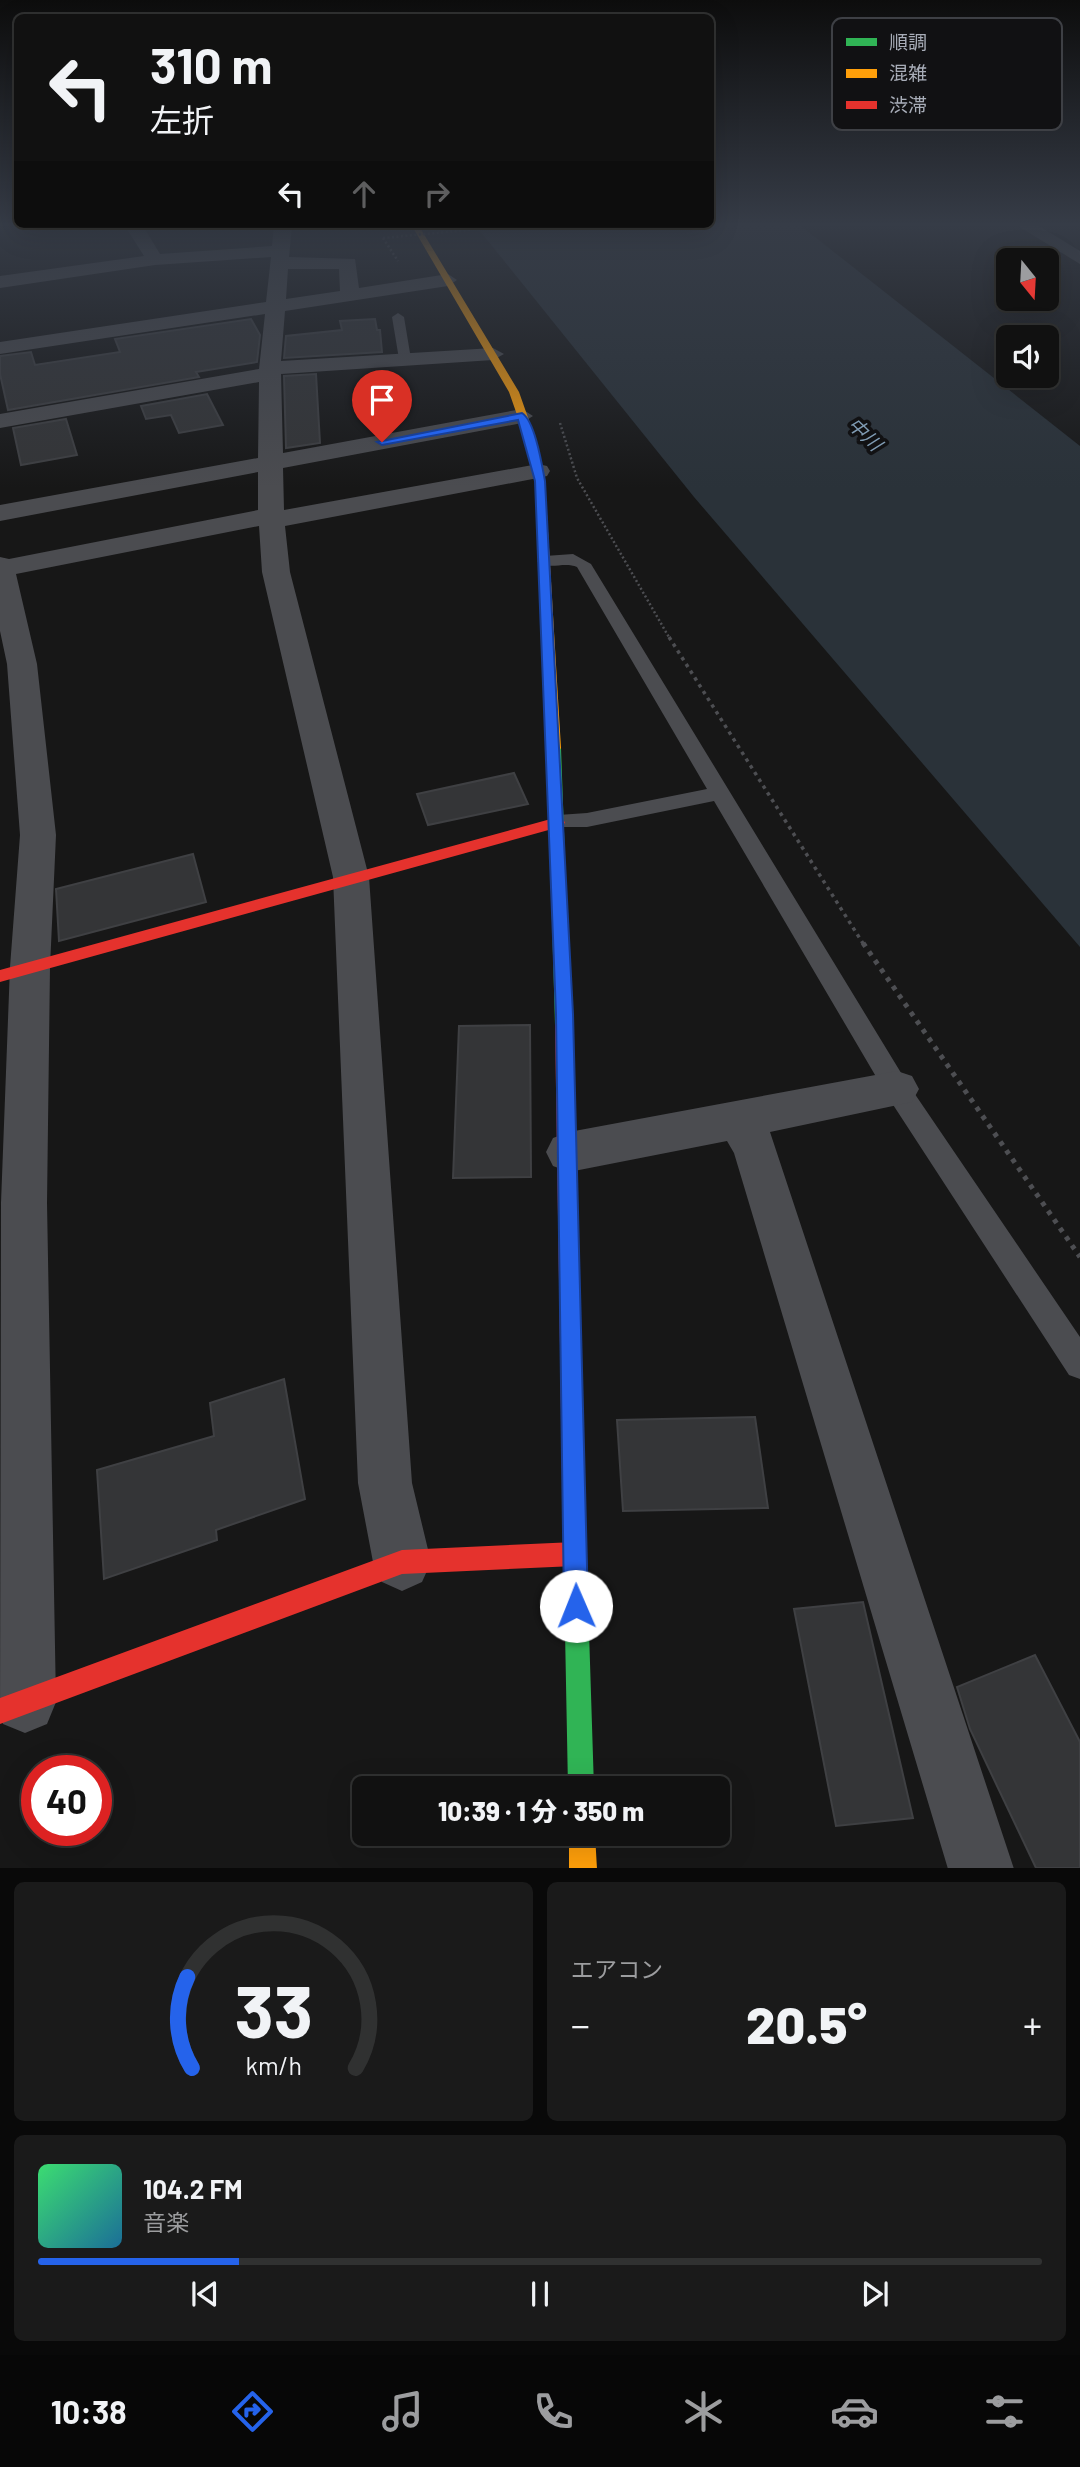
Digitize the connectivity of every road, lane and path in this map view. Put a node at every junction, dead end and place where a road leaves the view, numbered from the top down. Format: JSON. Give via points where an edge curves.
{"nodes":[{"id":1,"x":224,"y":313,"type":"edge"},
{"id":2,"x":275,"y":313,"type":"edge"},
{"id":3,"x":468,"y":313,"type":"edge"},
{"id":4,"x":397,"y":317,"type":"dead end"},
{"id":5,"x":0,"y":348,"type":"edge"},
{"id":6,"x":493,"y":354,"type":"junction"},
{"id":7,"x":405,"y":359,"type":"junction"},
{"id":8,"x":270,"y":371,"type":"junction"},
{"id":9,"x":522,"y":416,"type":"junction"},
{"id":10,"x":0,"y":421,"type":"edge"},
{"id":11,"x":570,"y":460,"type":"dead end"},
{"id":12,"x":269,"y":463,"type":"junction"},
{"id":13,"x":538,"y":471,"type":"junction"},
{"id":14,"x":0,"y":513,"type":"edge"},
{"id":15,"x":271,"y":518,"type":"junction"},
{"id":16,"x":545,"y":561,"type":"junction"},
{"id":17,"x":1,"y":575,"type":"edge"},
{"id":18,"x":11,"y":666,"type":"edge"},
{"id":19,"x":719,"y":793,"type":"junction"},
{"id":20,"x":558,"y":822,"type":"junction"},
{"id":21,"x":351,"y":877,"type":"junction"},
{"id":22,"x":15,"y":971,"type":"edge"},
{"id":23,"x":897,"y":1089,"type":"junction"},
{"id":24,"x":737,"y":1119,"type":"junction"},
{"id":25,"x":569,"y":1152,"type":"junction"},
{"id":26,"x":12,"y":1205,"type":"edge"},
{"id":27,"x":1080,"y":1257,"type":"edge"},
{"id":28,"x":1080,"y":1364,"type":"edge"},
{"id":29,"x":575,"y":1554,"type":"junction"},
{"id":30,"x":402,"y":1562,"type":"junction"},
{"id":31,"x":13,"y":1706,"type":"edge"},
{"id":32,"x":581,"y":1776,"type":"edge"},
{"id":33,"x":582,"y":1846,"type":"edge"},
{"id":34,"x":583,"y":1868,"type":"edge"},
{"id":35,"x":981,"y":1868,"type":"edge"}],
"edges":[{"from":1,"to":5,"type":"street"},
{"from":2,"to":8,"type":"street"},
{"from":3,"to":6,"type":"street"},
{"from":4,"to":7,"type":"lane"},
{"from":6,"to":7,"type":"street"},
{"from":6,"to":9,"type":"street"},
{"from":7,"to":8,"type":"street"},
{"from":8,"to":10,"type":"street"},
{"from":8,"to":12,"type":"street"},
{"from":9,"to":12,"type":"street"},
{"from":9,"to":13,"type":"street"},
{"from":11,"to":27,"type":"path","via":[[608,537],[801,849]]},
{"from":12,"to":14,"type":"street"},
{"from":12,"to":15,"type":"street"},
{"from":13,"to":15,"type":"street","via":[[286,519]]},
{"from":13,"to":16,"type":"street"},
{"from":15,"to":17,"type":"street","via":[[258,517]]},
{"from":15,"to":21,"type":"street","via":[[276,572]]},
{"from":16,"to":19,"type":"lane","via":[[573,559],[583,564]]},
{"from":16,"to":20,"type":"street"},
{"from":17,"to":18,"type":"street"},
{"from":18,"to":22,"type":"street","via":[[38,835]]},
{"from":19,"to":20,"type":"lane"},
{"from":19,"to":23,"type":"lane"},
{"from":20,"to":21,"type":"street"},
{"from":20,"to":25,"type":"street"},
{"from":21,"to":22,"type":"street"},
{"from":21,"to":30,"type":"street","via":[[383,1462]]},
{"from":22,"to":26,"type":"street"},
{"from":23,"to":24,"type":"street"},
{"from":23,"to":28,"type":"lane"},
{"from":24,"to":25,"type":"street"},
{"from":24,"to":35,"type":"street","via":[[755,1147]]},
{"from":25,"to":29,"type":"street"},
{"from":26,"to":31,"type":"street"},
{"from":29,"to":30,"type":"street"},
{"from":29,"to":32,"type":"street"},
{"from":30,"to":31,"type":"street"},
{"from":33,"to":34,"type":"street"}]}
